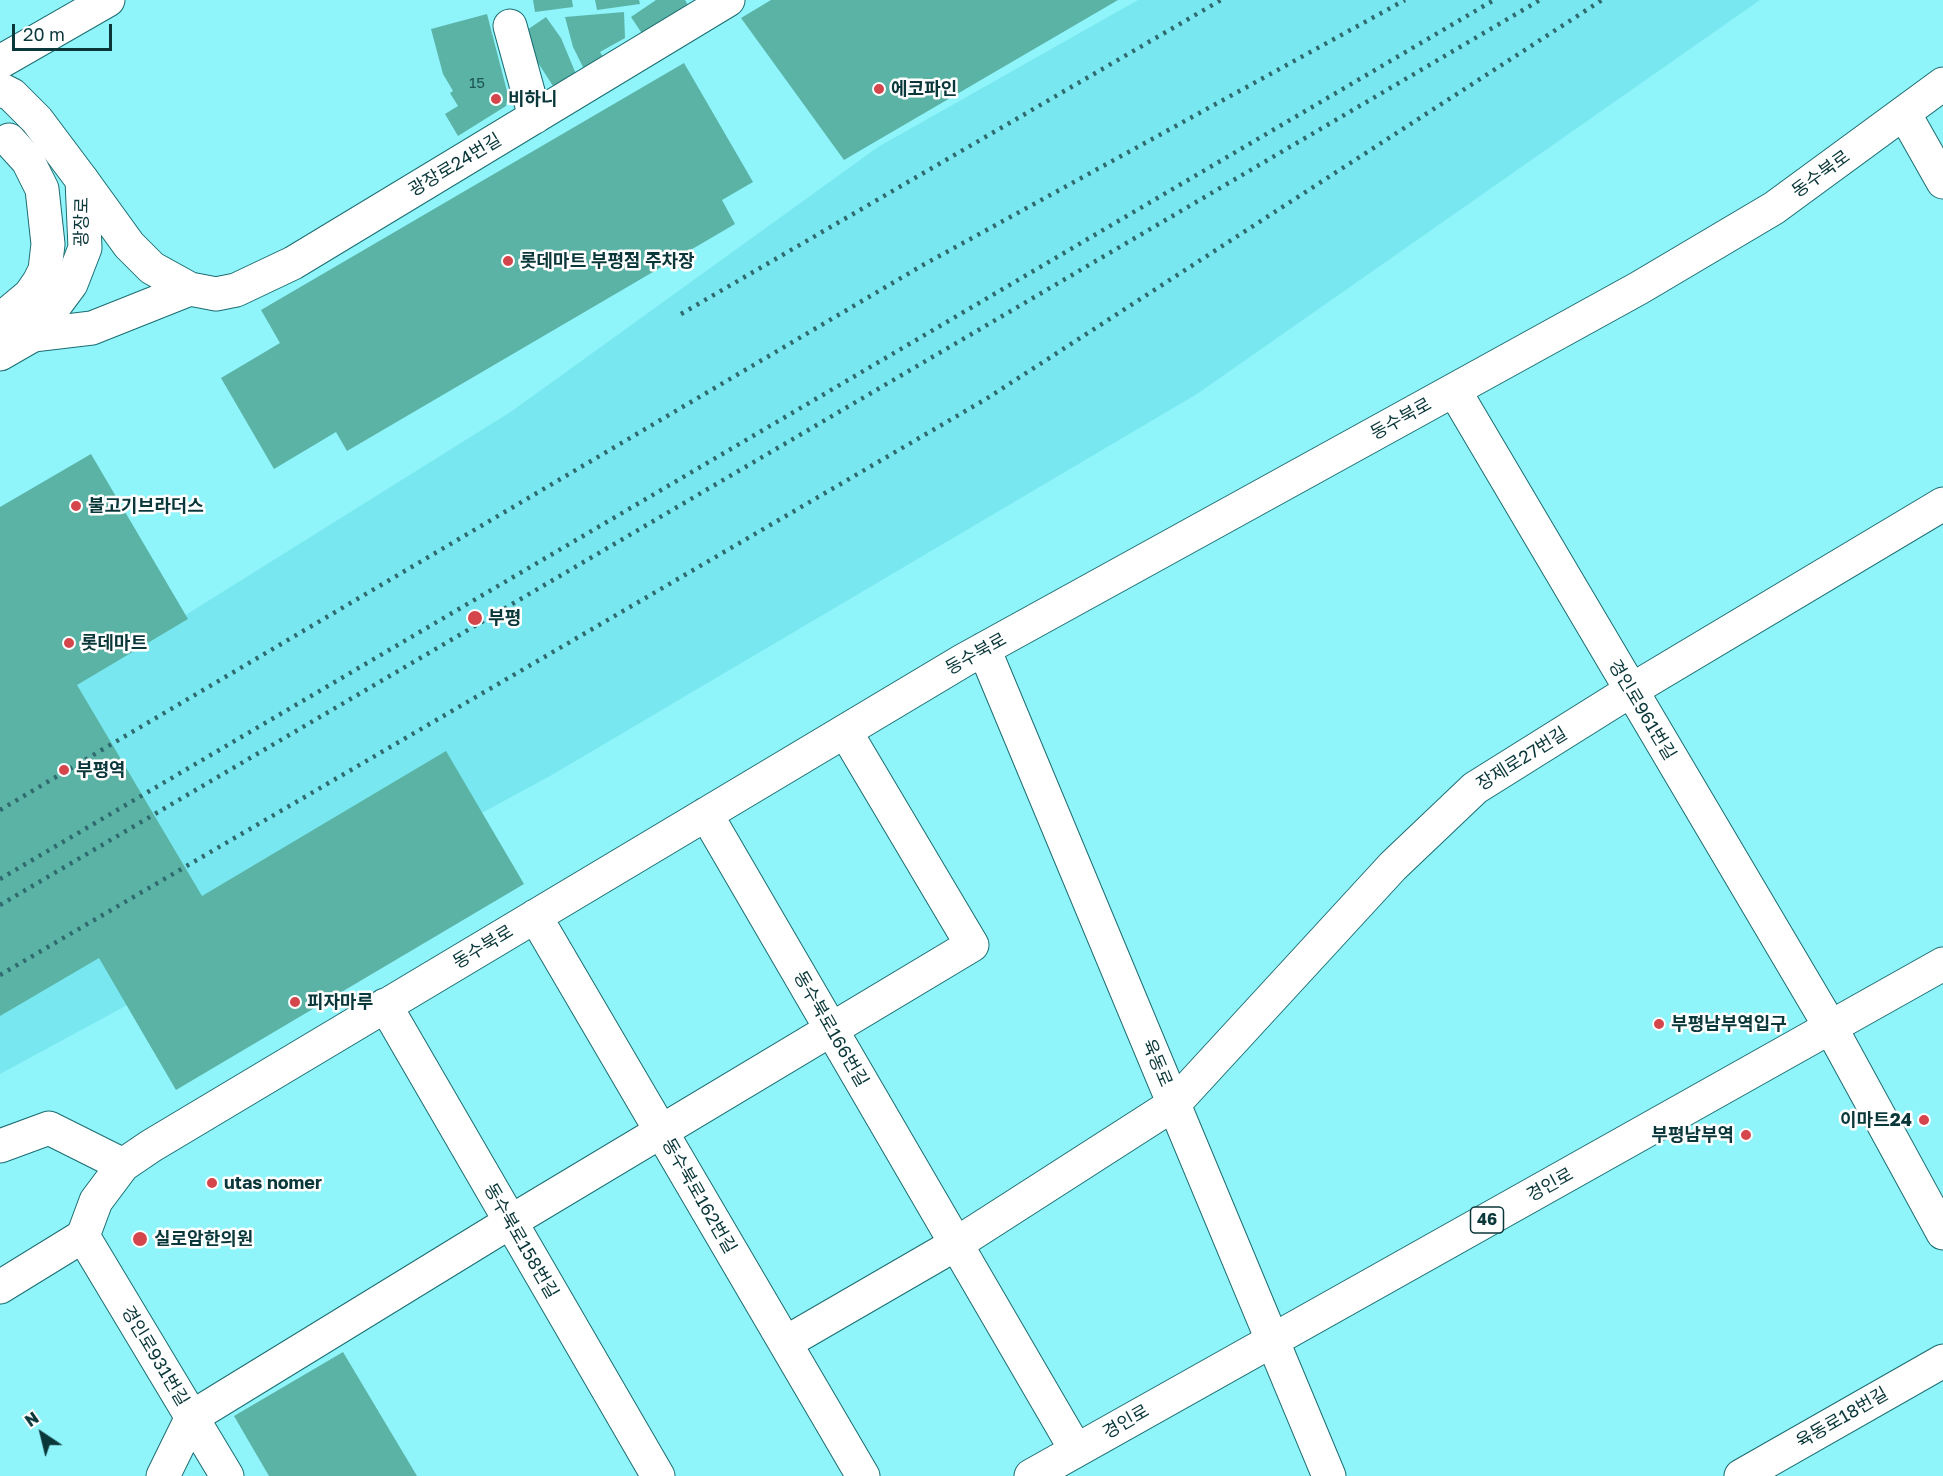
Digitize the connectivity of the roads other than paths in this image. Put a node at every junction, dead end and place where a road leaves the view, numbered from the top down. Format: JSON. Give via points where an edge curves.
{"nodes":[{"id":1,"x":108,"y":0,"type":"edge"},
{"id":2,"x":714,"y":4,"type":"edge"},
{"id":3,"x":510,"y":26,"type":"dead end"},
{"id":4,"x":0,"y":62,"type":"edge"},
{"id":5,"x":1943,"y":84,"type":"edge"},
{"id":6,"x":0,"y":89,"type":"edge"},
{"id":7,"x":1904,"y":113,"type":"junction"},
{"id":8,"x":535,"y":117,"type":"junction"},
{"id":9,"x":9,"y":141,"type":"dead end"},
{"id":10,"x":82,"y":180,"type":"junction"},
{"id":11,"x":1943,"y":182,"type":"edge"},
{"id":12,"x":190,"y":289,"type":"junction"},
{"id":13,"x":0,"y":320,"type":"edge"},
{"id":14,"x":33,"y":335,"type":"junction"},
{"id":15,"x":0,"y":354,"type":"edge"},
{"id":16,"x":1454,"y":390,"type":"junction"},
{"id":17,"x":1943,"y":504,"type":"edge"},
{"id":18,"x":984,"y":649,"type":"junction"},
{"id":19,"x":1630,"y":691,"type":"junction"},
{"id":20,"x":845,"y":731,"type":"junction"},
{"id":21,"x":706,"y":814,"type":"junction"},
{"id":22,"x":535,"y":916,"type":"junction"},
{"id":23,"x":1943,"y":964,"type":"edge"},
{"id":24,"x":385,"y":1005,"type":"junction"},
{"id":25,"x":1831,"y":1028,"type":"junction"},
{"id":26,"x":832,"y":1031,"type":"junction"},
{"id":27,"x":1174,"y":1104,"type":"junction"},
{"id":28,"x":662,"y":1132,"type":"junction"},
{"id":29,"x":0,"y":1146,"type":"edge"},
{"id":30,"x":123,"y":1166,"type":"junction"},
{"id":31,"x":510,"y":1222,"type":"junction"},
{"id":32,"x":1943,"y":1233,"type":"edge"},
{"id":33,"x":83,"y":1236,"type":"junction"},
{"id":34,"x":956,"y":1244,"type":"junction"},
{"id":35,"x":0,"y":1287,"type":"edge"},
{"id":36,"x":1272,"y":1339,"type":"junction"},
{"id":37,"x":785,"y":1343,"type":"junction"},
{"id":38,"x":1943,"y":1361,"type":"edge"},
{"id":39,"x":192,"y":1417,"type":"junction"},
{"id":40,"x":1076,"y":1450,"type":"junction"},
{"id":41,"x":854,"y":1473,"type":"edge"},
{"id":42,"x":163,"y":1476,"type":"edge"},
{"id":43,"x":227,"y":1476,"type":"edge"},
{"id":44,"x":658,"y":1476,"type":"edge"},
{"id":45,"x":1031,"y":1476,"type":"edge"},
{"id":46,"x":1329,"y":1476,"type":"edge"},
{"id":47,"x":1741,"y":1476,"type":"edge"}],
"edges":[{"from":1,"to":4,"type":"street"},
{"from":2,"to":8,"type":"street","name":"광장로24번길"},
{"from":3,"to":8,"type":"street"},
{"from":5,"to":7,"type":"street","name":"동수북로"},
{"from":6,"to":10,"type":"street","name":"광장로","via":[[12,94],[37,120]]},
{"from":7,"to":11,"type":"street"},
{"from":7,"to":16,"type":"street","name":"동수북로","via":[[1774,208]]},
{"from":8,"to":12,"type":"street","name":"광장로24번길","via":[[274,287],[216,294]]},
{"from":9,"to":13,"type":"street","via":[[28,160],[42,189],[48,244],[45,270],[39,282],[30,296]]},
{"from":10,"to":12,"type":"street","via":[[129,245],[152,268]]},
{"from":10,"to":14,"type":"street","name":"광장로","via":[[85,248],[70,284]]},
{"from":12,"to":14,"type":"street","via":[[92,328]]},
{"from":14,"to":15,"type":"street","name":"광장로"},
{"from":16,"to":18,"type":"street","name":"동수북로"},
{"from":16,"to":19,"type":"street","name":"경인로961번길"},
{"from":17,"to":19,"type":"street","name":"장제로27번길"},
{"from":18,"to":20,"type":"street","name":"동수북로"},
{"from":18,"to":27,"type":"street","name":"육동로"},
{"from":19,"to":25,"type":"street","name":"경인로961번길"},
{"from":19,"to":27,"type":"street","name":"장제로27번길","via":[[1474,788],[1392,866]]},
{"from":20,"to":21,"type":"street","name":"동수북로"},
{"from":20,"to":26,"type":"street","via":[[972,945]]},
{"from":21,"to":22,"type":"street","name":"동수북로"},
{"from":21,"to":26,"type":"street","name":"동수북로166번길"},
{"from":22,"to":24,"type":"street","name":"동수북로"},
{"from":22,"to":28,"type":"street","name":"동수북로162번길"},
{"from":23,"to":25,"type":"street","name":"경인로","number":"46"},
{"from":24,"to":30,"type":"street","name":"동수북로"},
{"from":24,"to":31,"type":"street","name":"동수북로158번길"},
{"from":25,"to":32,"type":"street","name":"경인로961번길"},
{"from":25,"to":36,"type":"street","name":"경인로","number":"46"},
{"from":26,"to":28,"type":"street"},
{"from":26,"to":34,"type":"street","name":"동수북로166번길"},
{"from":27,"to":34,"type":"street"},
{"from":27,"to":36,"type":"street","name":"육동로"},
{"from":28,"to":31,"type":"street"},
{"from":28,"to":37,"type":"street","name":"동수북로162번길"},
{"from":29,"to":30,"type":"street","via":[[49,1128]]},
{"from":30,"to":33,"type":"street","name":"동수북로","via":[[96,1201]]},
{"from":31,"to":39,"type":"street"},
{"from":31,"to":44,"type":"street","name":"동수북로158번길"},
{"from":33,"to":35,"type":"street"},
{"from":33,"to":39,"type":"street","name":"경인로931번길"},
{"from":34,"to":37,"type":"street"},
{"from":34,"to":40,"type":"street","name":"동수북로166번길"},
{"from":36,"to":40,"type":"street","name":"경인로","number":"46"},
{"from":36,"to":46,"type":"street","name":"육동로"},
{"from":37,"to":41,"type":"street","name":"동수북로162번길"},
{"from":38,"to":47,"type":"street","name":"육동로18번길"},
{"from":39,"to":42,"type":"street"},
{"from":39,"to":43,"type":"street","name":"경인로931번길"},
{"from":40,"to":45,"type":"street","name":"경인로","number":"46"}]}
